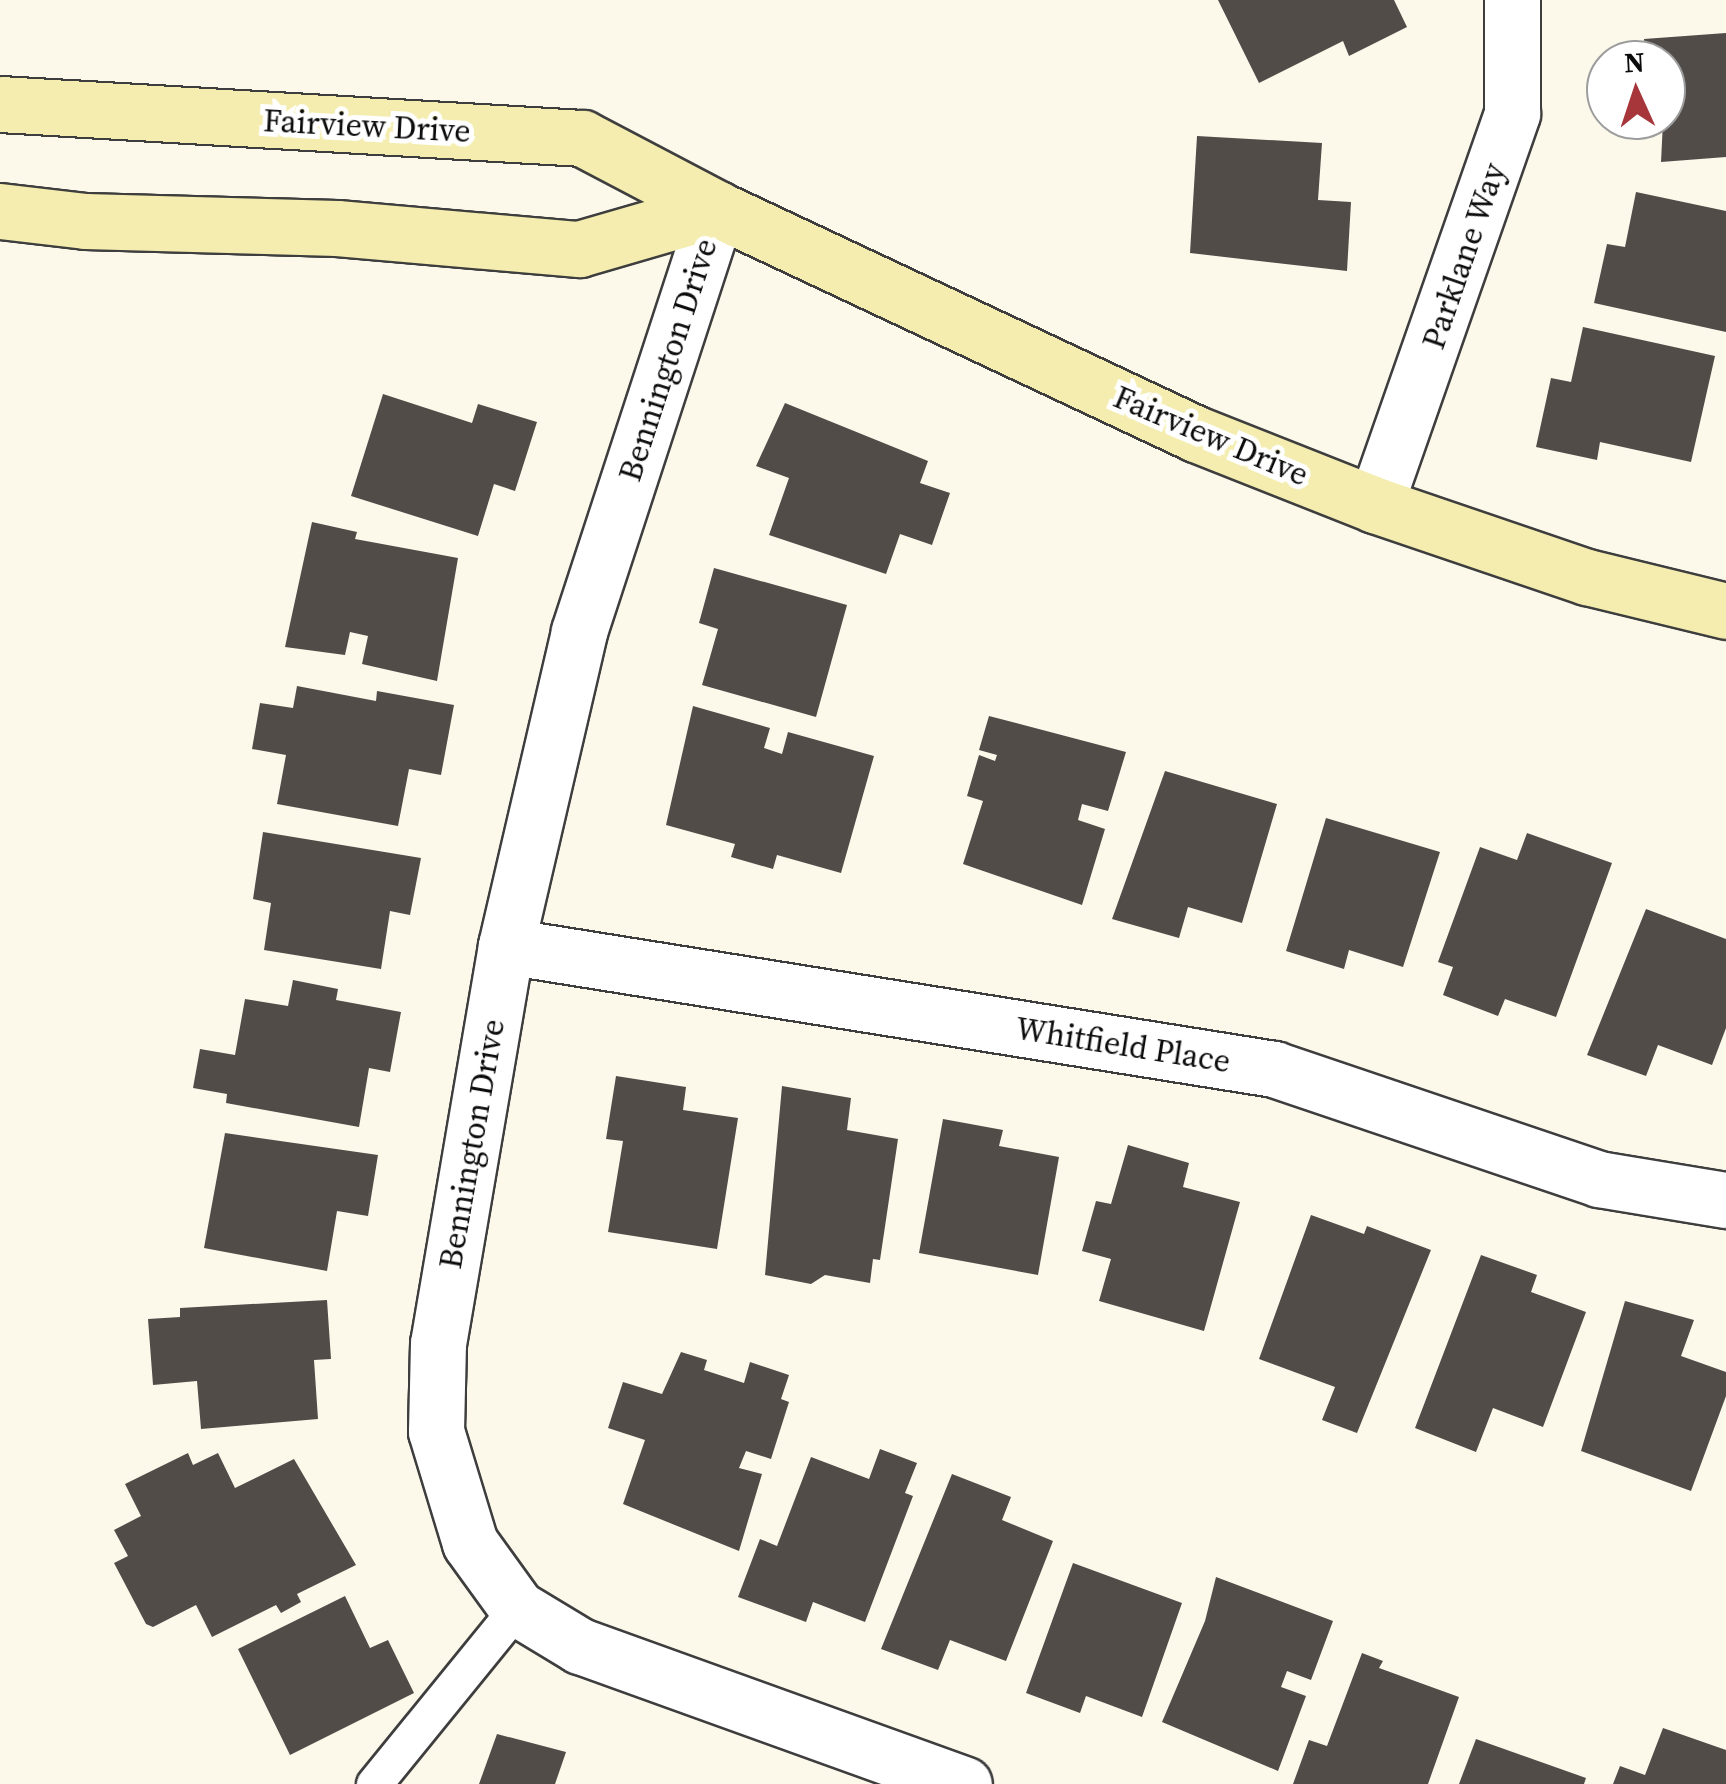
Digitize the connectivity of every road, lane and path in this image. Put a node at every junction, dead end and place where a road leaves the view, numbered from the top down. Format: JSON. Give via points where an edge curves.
{"nodes":[{"id":1,"x":1512,"y":0,"type":"edge"},
{"id":2,"x":0,"y":104,"type":"edge"},
{"id":3,"x":717,"y":209,"type":"junction"},
{"id":4,"x":0,"y":211,"type":"edge"},
{"id":5,"x":1375,"y":505,"type":"junction"},
{"id":6,"x":1726,"y":612,"type":"edge"},
{"id":7,"x":506,"y":946,"type":"junction"},
{"id":8,"x":1726,"y":1200,"type":"edge"},
{"id":9,"x":517,"y":1608,"type":"junction"},
{"id":10,"x":374,"y":1784,"type":"edge"},
{"id":11,"x":964,"y":1784,"type":"edge"}],
"edges":[{"from":1,"to":5,"type":"street","name":"Parklane Way","via":[[1512,113]]},
{"from":2,"to":3,"type":"street","name":"Fairview Drive","via":[[582,138]]},
{"from":3,"to":4,"type":"street","via":[[579,249],[337,228],[85,221]]},
{"from":3,"to":5,"type":"street","name":"Fairview Drive","via":[[1196,434]]},
{"from":3,"to":7,"type":"street","name":"Bennington Drive","via":[[578,632]]},
{"from":5,"to":6,"type":"street","name":"Fairview Drive","via":[[1587,577]]},
{"from":7,"to":8,"type":"street","name":"Whitfield Place","via":[[1274,1069],[1598,1178]]},
{"from":7,"to":9,"type":"street","name":"Bennington Drive","via":[[438,1344],[436,1431],[470,1543]]},
{"from":9,"to":10,"type":"lane"},
{"from":9,"to":11,"type":"street","name":"Bennington Drive","via":[[580,1646]]}]}
